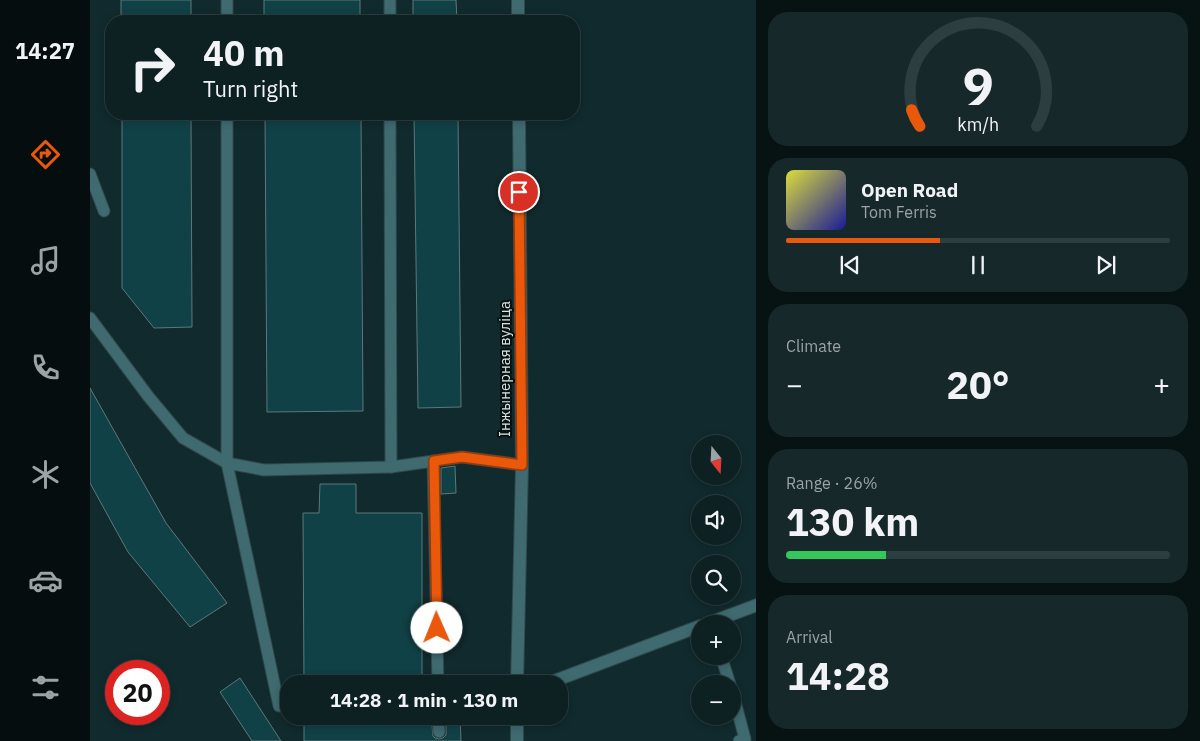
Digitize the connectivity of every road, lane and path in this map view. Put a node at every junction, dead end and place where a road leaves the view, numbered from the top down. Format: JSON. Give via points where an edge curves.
{"nodes":[{"id":1,"x":226,"y":0,"type":"edge"},
{"id":2,"x":390,"y":0,"type":"edge"},
{"id":3,"x":518,"y":0,"type":"edge"},
{"id":4,"x":226,"y":15,"type":"edge"},
{"id":5,"x":390,"y":15,"type":"edge"},
{"id":6,"x":518,"y":15,"type":"edge"},
{"id":7,"x":227,"y":120,"type":"edge"},
{"id":8,"x":390,"y":120,"type":"edge"},
{"id":9,"x":519,"y":120,"type":"edge"},
{"id":10,"x":90,"y":174,"type":"edge"},
{"id":11,"x":104,"y":211,"type":"dead end"},
{"id":12,"x":90,"y":318,"type":"edge"},
{"id":13,"x":434,"y":461,"type":"junction"},
{"id":14,"x":227,"y":463,"type":"junction"},
{"id":15,"x":522,"y":465,"type":"junction"},
{"id":16,"x":391,"y":467,"type":"junction"},
{"id":17,"x":756,"y":605,"type":"edge"},
{"id":18,"x":730,"y":615,"type":"edge"},
{"id":19,"x":691,"y":630,"type":"edge"},
{"id":20,"x":438,"y":675,"type":"edge"},
{"id":21,"x":517,"y":675,"type":"edge"},
{"id":22,"x":568,"y":676,"type":"edge"},
{"id":23,"x":279,"y":706,"type":"dead end"},
{"id":24,"x":741,"y":724,"type":"edge"},
{"id":25,"x":439,"y":725,"type":"edge"},
{"id":26,"x":517,"y":725,"type":"edge"},
{"id":27,"x":439,"y":732,"type":"dead end"},
{"id":28,"x":517,"y":741,"type":"edge"},
{"id":29,"x":739,"y":741,"type":"edge"}],
"edges":[{"from":1,"to":4,"type":"lane"},
{"from":2,"to":5,"type":"lane"},
{"from":3,"to":6,"type":"street"},
{"from":7,"to":14,"type":"lane"},
{"from":8,"to":16,"type":"lane"},
{"from":9,"to":15,"type":"street","name":"Інжынерная вуліца"},
{"from":10,"to":11,"type":"lane"},
{"from":12,"to":14,"type":"lane","via":[[183,438]]},
{"from":13,"to":15,"type":"lane","via":[[462,457]]},
{"from":13,"to":16,"type":"lane"},
{"from":13,"to":20,"type":"lane"},
{"from":14,"to":16,"type":"lane","via":[[264,470]]},
{"from":14,"to":23,"type":"lane"},
{"from":15,"to":21,"type":"street","name":"Інжынерная вуліца"},
{"from":17,"to":18,"type":"street"},
{"from":19,"to":22,"type":"street"},
{"from":24,"to":29,"type":"lane","via":[[745,739]]},
{"from":25,"to":27,"type":"lane"},
{"from":26,"to":28,"type":"street"}]}
